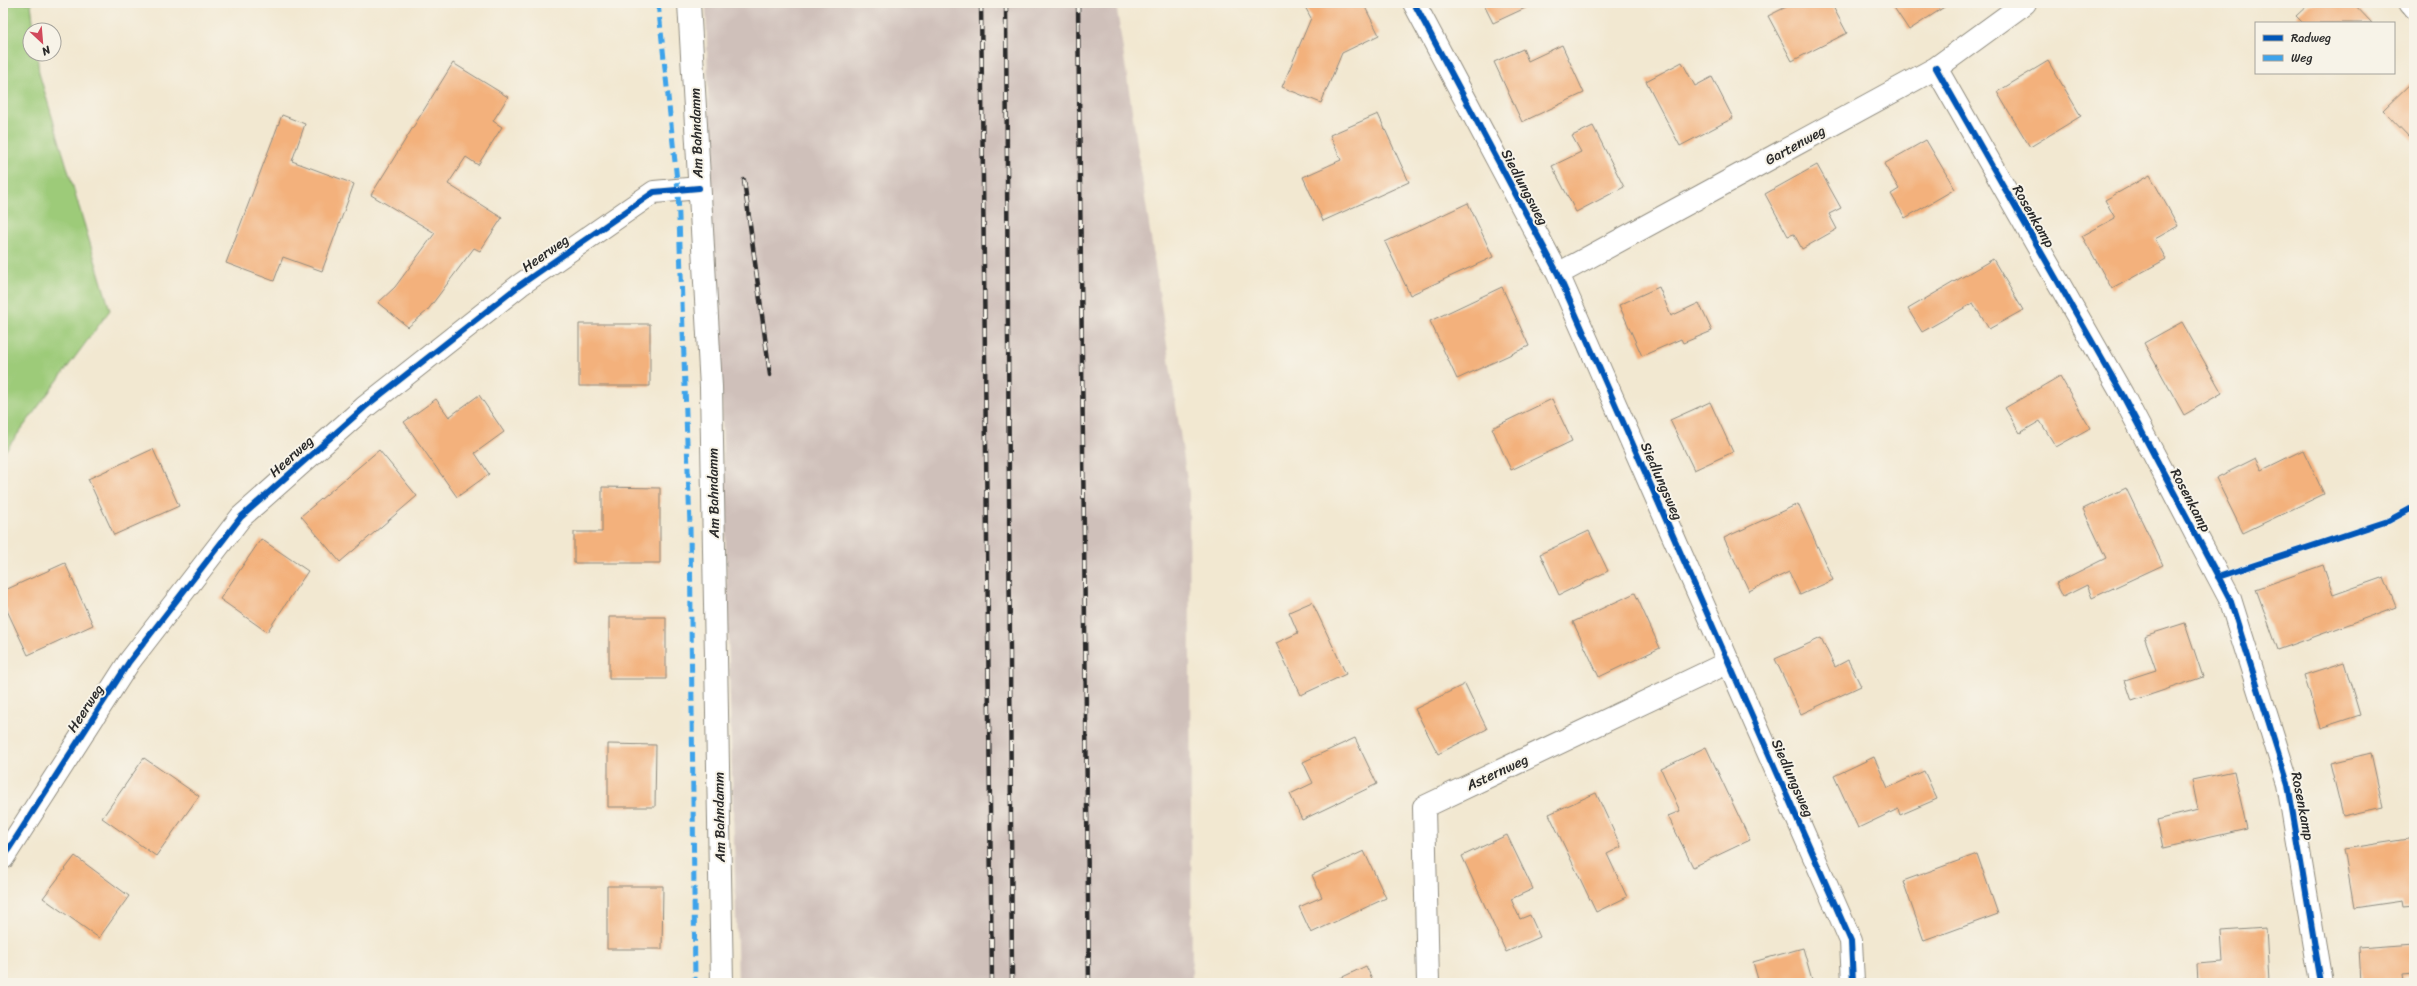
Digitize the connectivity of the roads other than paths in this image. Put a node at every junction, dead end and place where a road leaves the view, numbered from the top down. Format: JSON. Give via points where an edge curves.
{"nodes":[{"id":1,"x":690,"y":3,"type":"edge"},
{"id":2,"x":1414,"y":3,"type":"edge"},
{"id":3,"x":2025,"y":3,"type":"edge"},
{"id":4,"x":2410,"y":3,"type":"edge"},
{"id":5,"x":2414,"y":8,"type":"edge"},
{"id":6,"x":1936,"y":68,"type":"junction"},
{"id":7,"x":699,"y":188,"type":"junction"},
{"id":8,"x":1558,"y":274,"type":"junction"},
{"id":9,"x":1729,"y":662,"type":"junction"},
{"id":10,"x":3,"y":858,"type":"edge"},
{"id":11,"x":722,"y":983,"type":"edge"},
{"id":12,"x":1428,"y":983,"type":"edge"},
{"id":13,"x":1853,"y":983,"type":"edge"},
{"id":14,"x":2322,"y":983,"type":"edge"}],
"edges":[{"from":1,"to":7,"type":"street","name":"Am Bahndamm"},
{"from":2,"to":8,"type":"street","name":"Siedlungsweg"},
{"from":3,"to":6,"type":"street","name":"Gartenweg"},
{"from":4,"to":5,"type":"street"},
{"from":6,"to":8,"type":"street","name":"Gartenweg"},
{"from":6,"to":14,"type":"street","name":"Rosenkamp","via":[[2122,394],[2230,599],[2288,784]]},
{"from":7,"to":10,"type":"street","name":"Heerweg","via":[[654,192],[520,285],[365,407],[241,516],[128,662]]},
{"from":7,"to":11,"type":"street","name":"Am Bahndamm","via":[[711,387]]},
{"from":8,"to":9,"type":"street","name":"Siedlungsweg"},
{"from":9,"to":12,"type":"street","name":"Asternweg","via":[[1424,807]]},
{"from":9,"to":13,"type":"street","name":"Siedlungsweg","via":[[1851,941]]}]}
